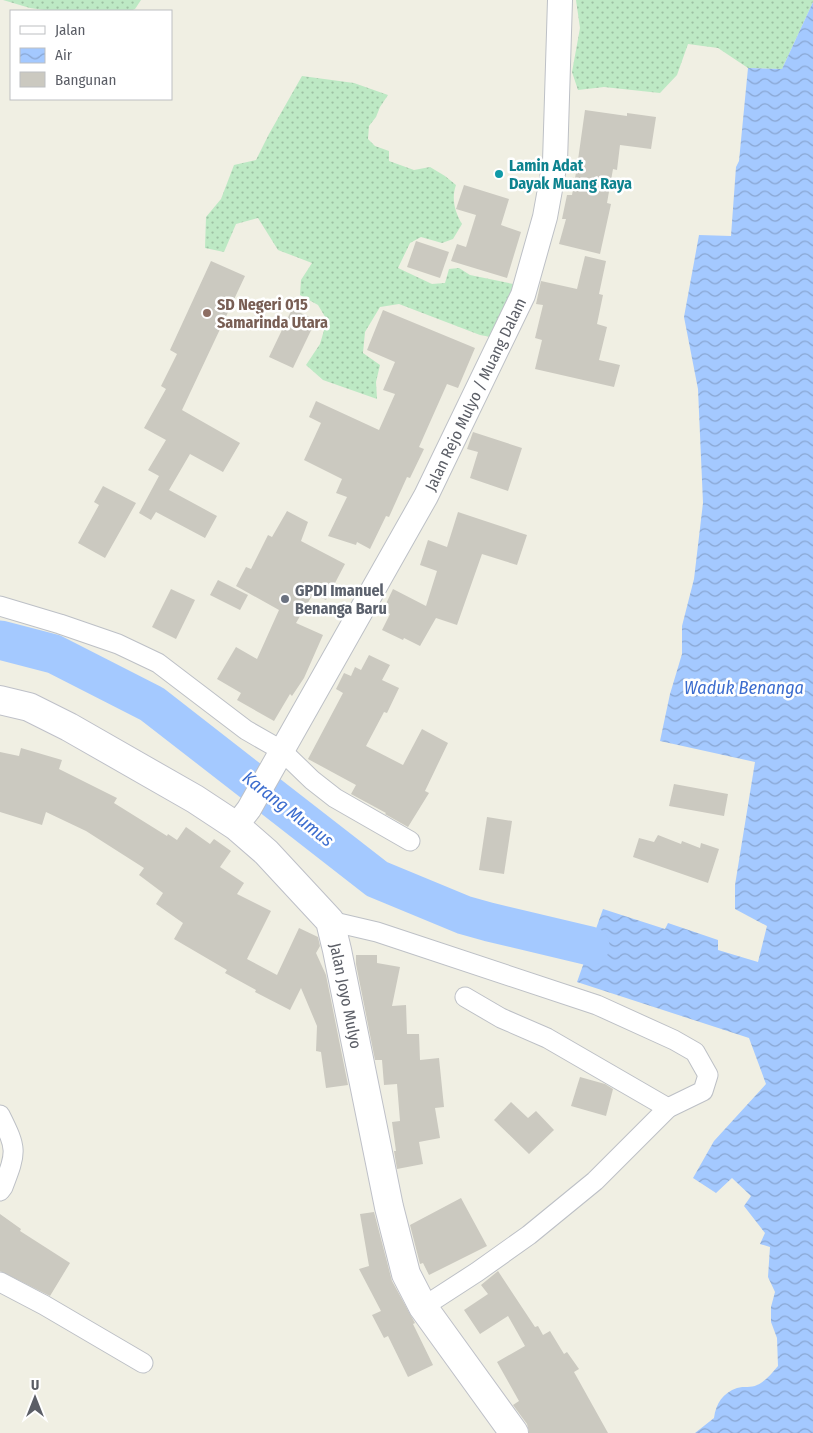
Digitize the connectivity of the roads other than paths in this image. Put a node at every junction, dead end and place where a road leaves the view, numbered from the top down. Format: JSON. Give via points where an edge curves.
{"nodes":[{"id":1,"x":560,"y":0,"type":"edge"},
{"id":2,"x":0,"y":606,"type":"edge"},
{"id":3,"x":0,"y":700,"type":"edge"},
{"id":4,"x":280,"y":752,"type":"junction"},
{"id":5,"x":242,"y":818,"type":"junction"},
{"id":6,"x":410,"y":841,"type":"dead end"},
{"id":7,"x":330,"y":921,"type":"junction"},
{"id":8,"x":465,"y":997,"type":"dead end"},
{"id":9,"x":668,"y":1108,"type":"junction"},
{"id":10,"x":0,"y":1115,"type":"edge"},
{"id":11,"x":0,"y":1191,"type":"edge"},
{"id":12,"x":0,"y":1282,"type":"edge"},
{"id":13,"x":423,"y":1307,"type":"junction"},
{"id":14,"x":143,"y":1363,"type":"dead end"},
{"id":15,"x":514,"y":1433,"type":"edge"}],
"edges":[{"from":1,"to":4,"type":"street","name":"Jalan Rejo Mulyo / Muang Dalam","via":[[555,162],[545,217],[523,295],[426,496]]},
{"from":2,"to":4,"type":"street","via":[[118,644],[158,663]]},
{"from":3,"to":5,"type":"main road","name":"Jalan Joyo Mulyo","via":[[29,707],[195,799]]},
{"from":4,"to":5,"type":"street","name":"Jalan Rejo Mulyo / Muang Dalam"},
{"from":4,"to":6,"type":"street","via":[[335,798]]},
{"from":5,"to":7,"type":"main road","name":"Jalan Joyo Mulyo","via":[[266,852]]},
{"from":7,"to":9,"type":"street","via":[[377,932],[597,1005],[674,1040],[694,1052],[708,1075],[703,1091]]},
{"from":7,"to":13,"type":"main road","name":"Jalan Joyo Mulyo","via":[[406,1274]]},
{"from":8,"to":9,"type":"street","via":[[501,1018],[547,1038]]},
{"from":9,"to":13,"type":"street","via":[[595,1181],[529,1235]]},
{"from":10,"to":11,"type":"street","via":[[12,1139],[14,1158]]},
{"from":12,"to":14,"type":"street"},
{"from":13,"to":15,"type":"main road","name":"Jalan Joyo Mulyo"}]}
